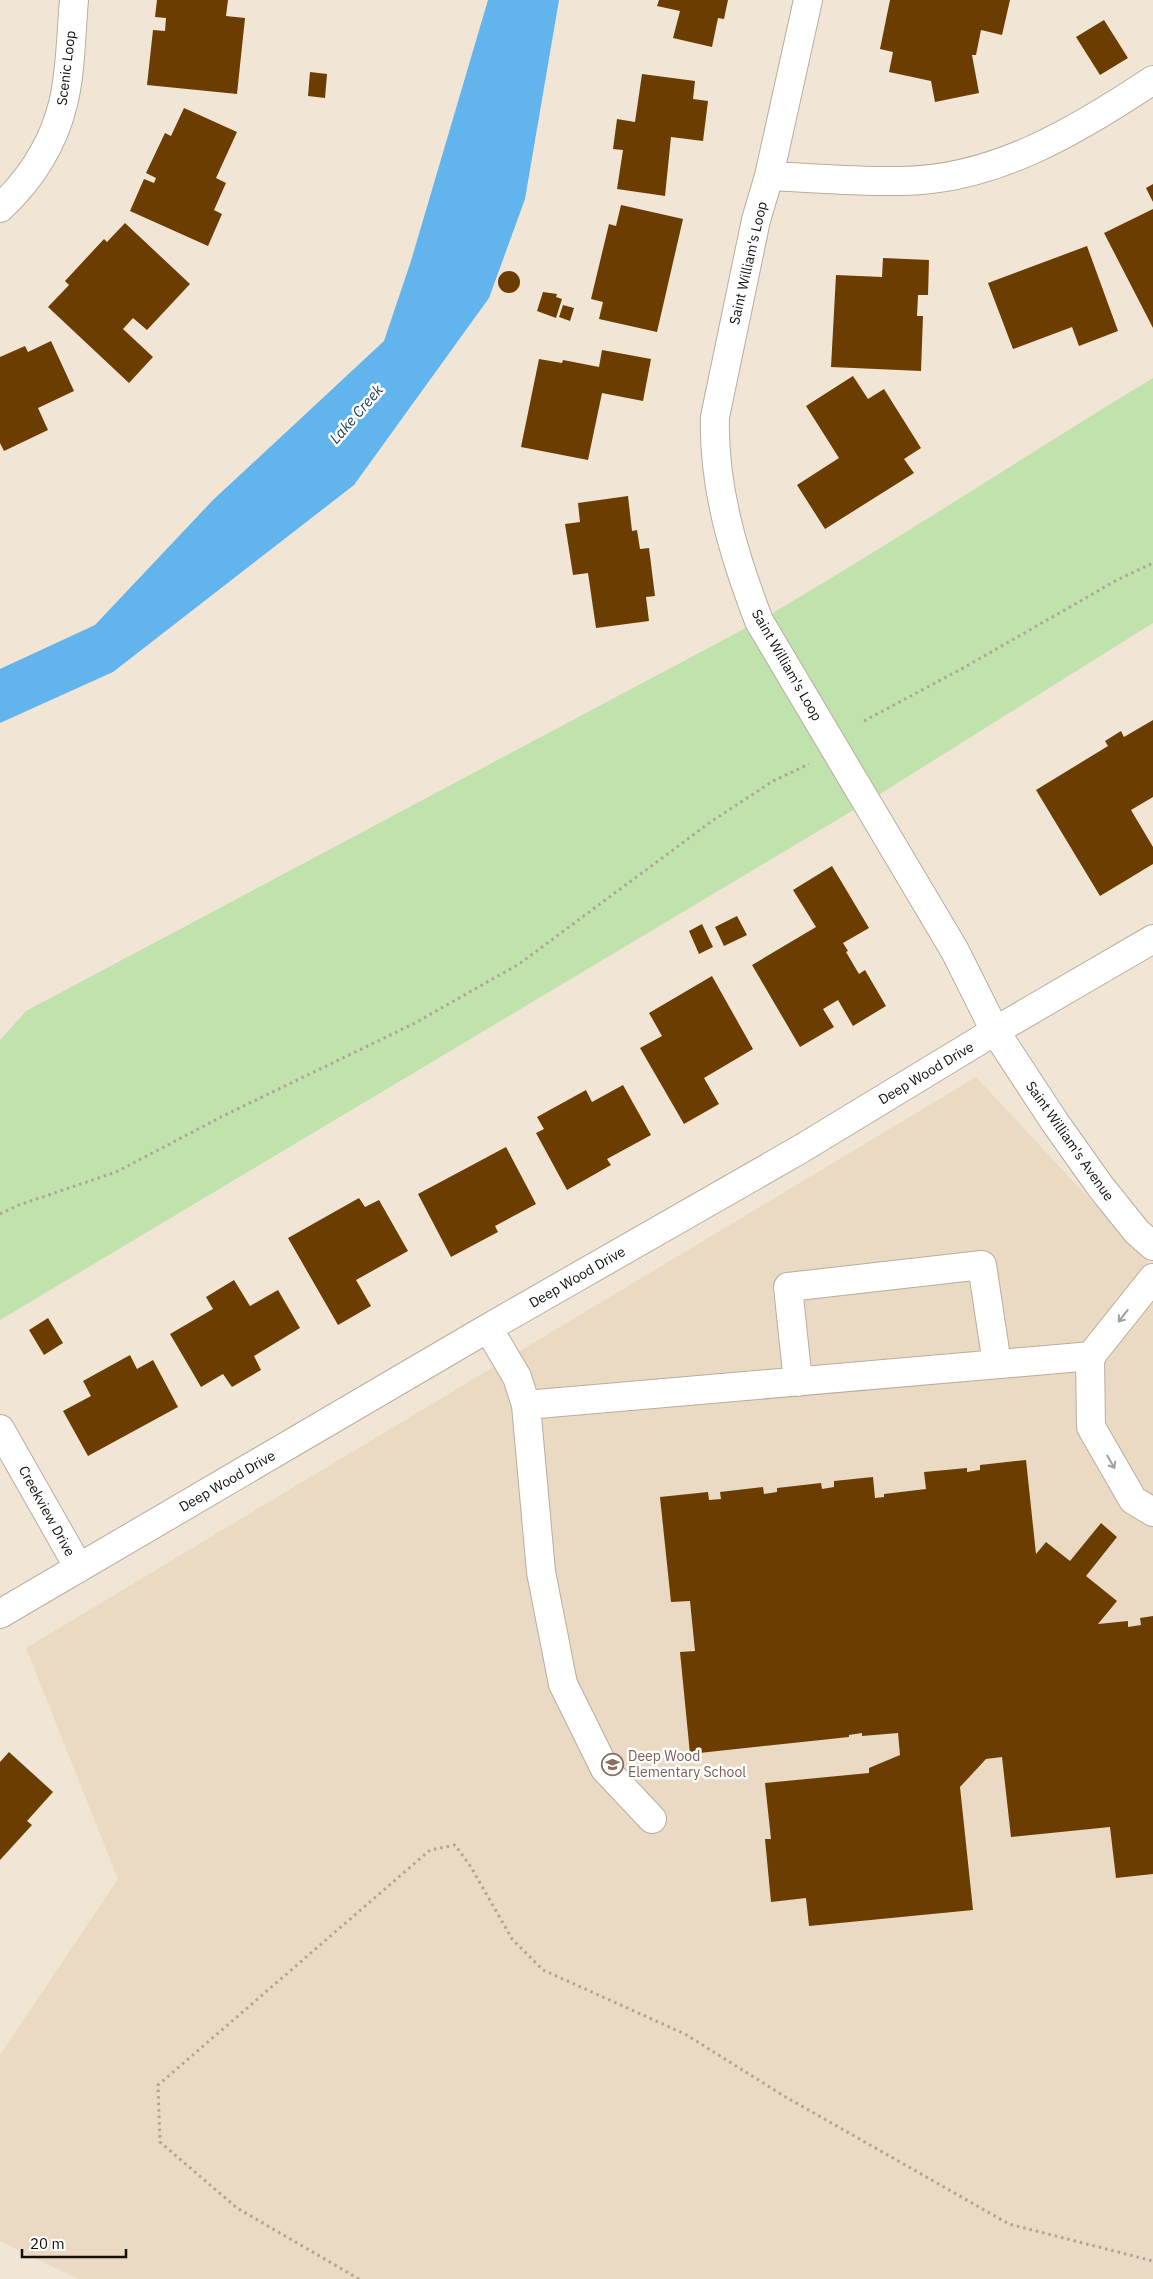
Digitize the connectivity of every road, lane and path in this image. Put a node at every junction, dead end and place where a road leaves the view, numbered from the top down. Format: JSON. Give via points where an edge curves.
{"nodes":[{"id":1,"x":74,"y":0,"type":"edge"},
{"id":2,"x":808,"y":0,"type":"edge"},
{"id":3,"x":1153,"y":80,"type":"edge"},
{"id":4,"x":769,"y":176,"type":"junction"},
{"id":5,"x":0,"y":208,"type":"edge"},
{"id":6,"x":1153,"y":563,"type":"edge"},
{"id":7,"x":864,"y":721,"type":"dead end"},
{"id":8,"x":813,"y":762,"type":"dead end"},
{"id":9,"x":1153,"y":939,"type":"edge"},
{"id":10,"x":995,"y":1031,"type":"junction"},
{"id":11,"x":0,"y":1214,"type":"edge"},
{"id":12,"x":1153,"y":1246,"type":"edge"},
{"id":13,"x":1153,"y":1278,"type":"edge"},
{"id":14,"x":488,"y":1328,"type":"junction"},
{"id":15,"x":1092,"y":1356,"type":"junction"},
{"id":16,"x":997,"y":1364,"type":"junction"},
{"id":17,"x":798,"y":1382,"type":"junction"},
{"id":18,"x":526,"y":1405,"type":"junction"},
{"id":19,"x":0,"y":1429,"type":"edge"},
{"id":20,"x":1153,"y":1512,"type":"edge"},
{"id":21,"x":78,"y":1568,"type":"junction"},
{"id":22,"x":0,"y":1614,"type":"edge"},
{"id":23,"x":652,"y":1819,"type":"dead end"},
{"id":24,"x":1153,"y":2261,"type":"edge"},
{"id":25,"x":359,"y":2279,"type":"edge"}],
"edges":[{"from":1,"to":5,"type":"street","name":"Scenic Loop","via":[[63,103],[54,132],[34,169]]},
{"from":2,"to":4,"type":"street","name":"Saint William's Loop"},
{"from":3,"to":4,"type":"street","via":[[1094,119],[1019,157],[950,176],[903,182]]},
{"from":4,"to":10,"type":"street","name":"Saint William's Loop","via":[[756,220],[715,417],[718,480],[740,572],[759,621],[955,951]]},
{"from":6,"to":7,"type":"path"},
{"from":8,"to":11,"type":"path","via":[[773,781],[712,821],[519,964],[415,1023],[116,1172]]},
{"from":9,"to":10,"type":"street","name":"Deep Wood Drive"},
{"from":10,"to":12,"type":"street","name":"Saint William's Avenue","via":[[1100,1186],[1137,1232]]},
{"from":10,"to":14,"type":"street","name":"Deep Wood Drive","via":[[799,1150]]},
{"from":13,"to":15,"type":"street","one_way":true},
{"from":14,"to":18,"type":"street","via":[[517,1377]]},
{"from":14,"to":21,"type":"street","name":"Deep Wood Drive"},
{"from":15,"to":16,"type":"street"},
{"from":15,"to":20,"type":"street","one_way":true,"via":[[1091,1427],[1133,1500]]},
{"from":16,"to":17,"type":"street"},
{"from":16,"to":17,"type":"street","via":[[982,1265],[788,1287]]},
{"from":17,"to":18,"type":"street"},
{"from":18,"to":23,"type":"street","via":[[541,1572],[562,1684],[605,1770]]},
{"from":19,"to":21,"type":"street","name":"Creekview Drive"},
{"from":21,"to":22,"type":"street","name":"Deep Wood Drive"},
{"from":24,"to":25,"type":"path","via":[[1009,2224],[784,2096],[685,2034],[543,1970],[512,1939],[455,1845],[430,1850],[158,2085],[160,2142],[237,2208]]}]}
